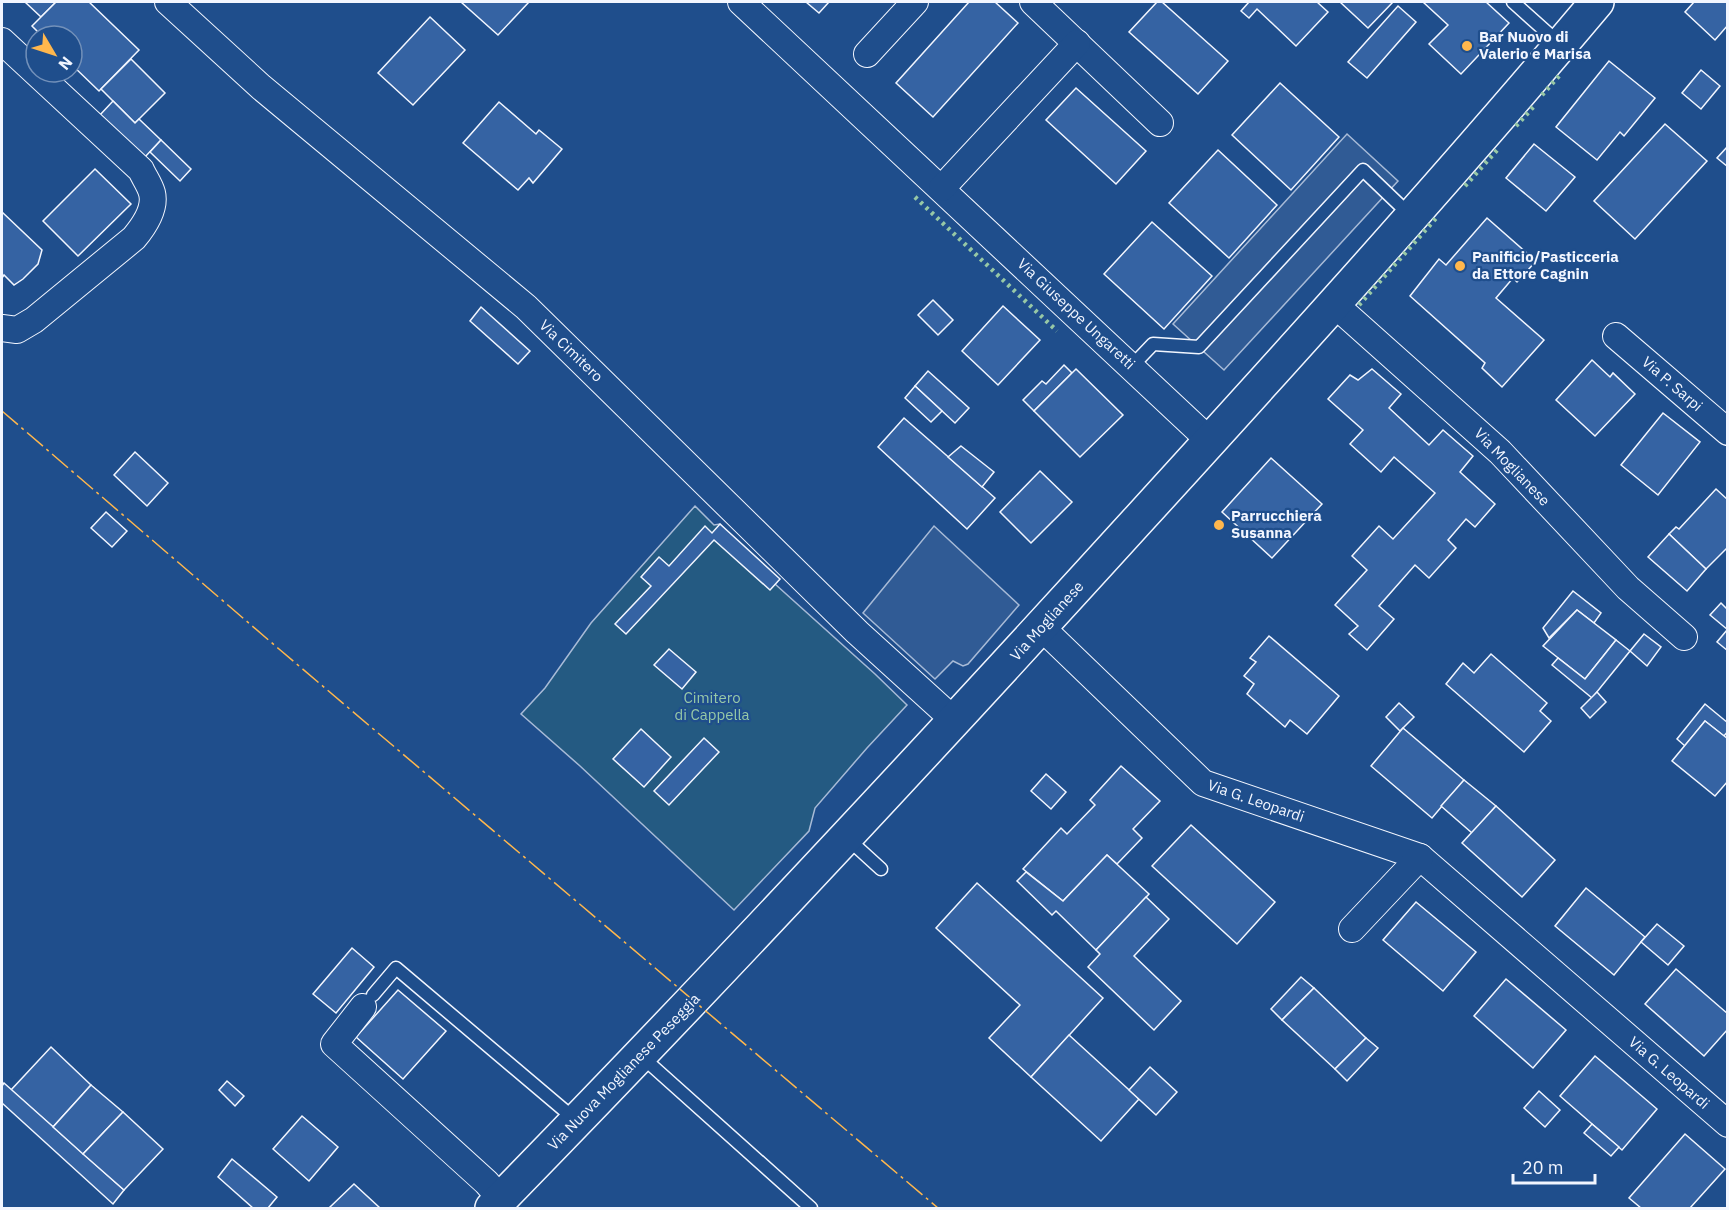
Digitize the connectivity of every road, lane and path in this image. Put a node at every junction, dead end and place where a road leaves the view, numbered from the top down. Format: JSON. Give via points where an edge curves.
{"nodes":[{"id":1,"x":168,"y":2,"type":"edge"},
{"id":2,"x":741,"y":2,"type":"edge"},
{"id":3,"x":915,"y":2,"type":"edge"},
{"id":4,"x":1033,"y":2,"type":"edge"},
{"id":5,"x":1513,"y":2,"type":"edge"},
{"id":6,"x":1597,"y":2,"type":"edge"},
{"id":7,"x":2,"y":41,"type":"edge"},
{"id":8,"x":1077,"y":43,"type":"junction"},
{"id":9,"x":1561,"y":45,"type":"junction"},
{"id":10,"x":867,"y":54,"type":"dead end"},
{"id":11,"x":1160,"y":123,"type":"dead end"},
{"id":12,"x":942,"y":188,"type":"junction"},
{"id":13,"x":1411,"y":216,"type":"junction"},
{"id":14,"x":1333,"y":303,"type":"junction"},
{"id":15,"x":2,"y":328,"type":"edge"},
{"id":16,"x":1616,"y":336,"type":"dead end"},
{"id":17,"x":1132,"y":366,"type":"junction"},
{"id":18,"x":1728,"y":432,"type":"edge"},
{"id":19,"x":1210,"y":441,"type":"junction"},
{"id":20,"x":1041,"y":627,"type":"junction"},
{"id":21,"x":1684,"y":637,"type":"dead end"},
{"id":22,"x":955,"y":721,"type":"junction"},
{"id":23,"x":847,"y":838,"type":"junction"},
{"id":24,"x":1420,"y":857,"type":"junction"},
{"id":25,"x":881,"y":869,"type":"dead end"},
{"id":26,"x":1352,"y":929,"type":"dead end"},
{"id":27,"x":755,"y":933,"type":"joint"},
{"id":28,"x":368,"y":1001,"type":"joint"},
{"id":29,"x":640,"y":1055,"type":"junction"},
{"id":30,"x":578,"y":1122,"type":"junction"},
{"id":31,"x":1728,"y":1124,"type":"edge"},
{"id":32,"x":496,"y":1204,"type":"edge"},
{"id":33,"x":811,"y":1209,"type":"edge"}],
"edges":[{"from":1,"to":22,"type":"street","name":"Via Cimitero","via":[[261,87],[526,307],[857,632]]},
{"from":2,"to":12,"type":"street","name":"Via Giuseppe Ungaretti"},
{"from":3,"to":10,"type":"street"},
{"from":4,"to":8,"type":"street"},
{"from":5,"to":9,"type":"lane"},
{"from":6,"to":9,"type":"main road","name":"Via Moglianese"},
{"from":7,"to":15,"type":"street","via":[[141,170],[152,194],[144,226],[134,238],[34,320],[17,330]]},
{"from":8,"to":11,"type":"street"},
{"from":8,"to":12,"type":"street"},
{"from":9,"to":13,"type":"main road","name":"Via Moglianese"},
{"from":12,"to":17,"type":"street","name":"Via Giuseppe Ungaretti"},
{"from":13,"to":14,"type":"main road","name":"Via Moglianese"},
{"from":13,"to":17,"type":"lane","via":[[1363,170],[1198,347],[1154,344]]},
{"from":14,"to":19,"type":"main road","name":"Via Moglianese"},
{"from":14,"to":21,"type":"street","name":"Via Moglianese","via":[[1500,452],[1628,588]]},
{"from":16,"to":18,"type":"street","name":"Via P. Sarpi"},
{"from":17,"to":19,"type":"street","name":"Via Giuseppe Ungaretti"},
{"from":19,"to":20,"type":"main road","name":"Via Moglianese"},
{"from":20,"to":22,"type":"main road","name":"Via Moglianese"},
{"from":20,"to":24,"type":"street","name":"Via G. Leopardi","via":[[1203,783]]},
{"from":22,"to":23,"type":"main road","name":"Via Moglianese"},
{"from":23,"to":25,"type":"lane"},
{"from":23,"to":27,"type":"main road","name":"Via Moglianese"},
{"from":24,"to":26,"type":"street"},
{"from":24,"to":31,"type":"street","name":"Via G. Leopardi"},
{"from":27,"to":29,"type":"main road","name":"Via Nuova Moglianese Peseggia"},
{"from":28,"to":30,"type":"lane","via":[[396,969]]},
{"from":28,"to":32,"type":"street","via":[[334,1044],[486,1182]]},
{"from":29,"to":30,"type":"main road","name":"Via Nuova Moglianese Peseggia"},
{"from":29,"to":33,"type":"lane"},
{"from":30,"to":32,"type":"main road","name":"Via Nuova Moglianese Peseggia"}]}
